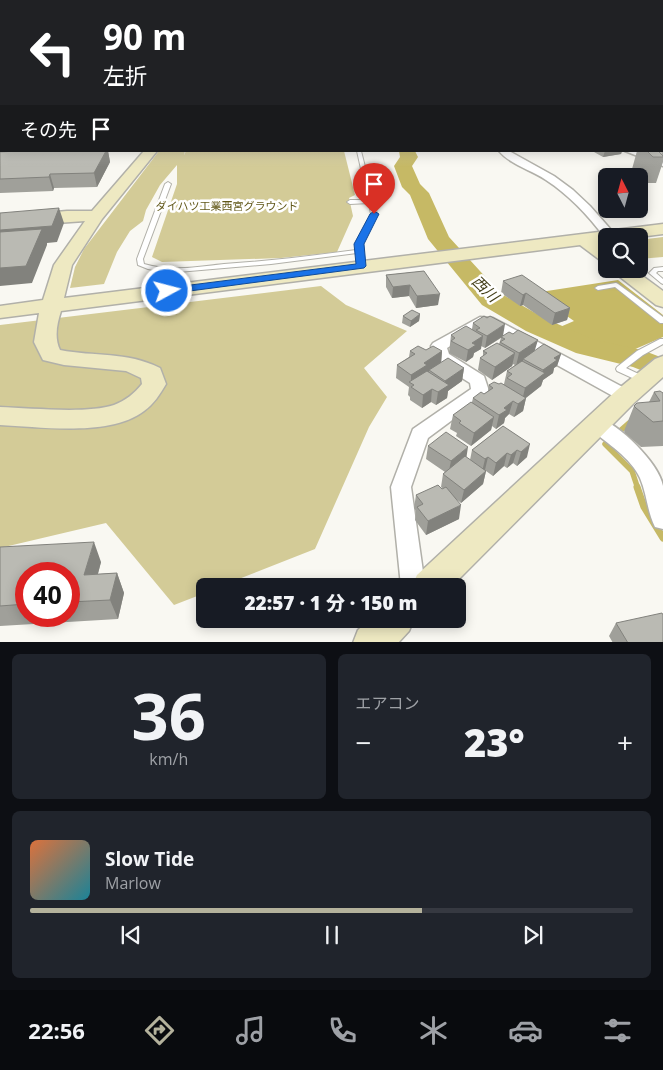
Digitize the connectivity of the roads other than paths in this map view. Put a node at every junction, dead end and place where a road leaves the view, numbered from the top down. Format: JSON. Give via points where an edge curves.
{"nodes":[{"id":1,"x":150,"y":152,"type":"edge"},
{"id":2,"x":359,"y":152,"type":"edge"},
{"id":3,"x":504,"y":152,"type":"edge"},
{"id":4,"x":632,"y":152,"type":"edge"},
{"id":5,"x":663,"y":163,"type":"edge"},
{"id":6,"x":168,"y":184,"type":"dead end"},
{"id":7,"x":371,"y":201,"type":"junction"},
{"id":8,"x":350,"y":202,"type":"dead end"},
{"id":9,"x":96,"y":216,"type":"junction"},
{"id":10,"x":0,"y":222,"type":"edge"},
{"id":11,"x":603,"y":228,"type":"edge"},
{"id":12,"x":663,"y":228,"type":"edge"},
{"id":13,"x":648,"y":230,"type":"edge"},
{"id":14,"x":598,"y":236,"type":"edge"},
{"id":15,"x":584,"y":238,"type":"junction"},
{"id":16,"x":598,"y":249,"type":"edge"},
{"id":17,"x":361,"y":259,"type":"junction"},
{"id":18,"x":663,"y":269,"type":"edge"},
{"id":19,"x":634,"y":278,"type":"edge"},
{"id":20,"x":663,"y":282,"type":"edge"},
{"id":21,"x":598,"y":288,"type":"dead end"},
{"id":22,"x":663,"y":301,"type":"edge"},
{"id":23,"x":50,"y":306,"type":"junction"},
{"id":24,"x":0,"y":312,"type":"edge"},
{"id":25,"x":663,"y":321,"type":"edge"},
{"id":26,"x":663,"y":341,"type":"edge"},
{"id":27,"x":642,"y":371,"type":"edge"},
{"id":28,"x":0,"y":416,"type":"edge"},
{"id":29,"x":597,"y":424,"type":"junction"},
{"id":30,"x":663,"y":520,"type":"edge"},
{"id":31,"x":412,"y":578,"type":"edge"},
{"id":32,"x":438,"y":578,"type":"edge"},
{"id":33,"x":386,"y":628,"type":"edge"},
{"id":34,"x":371,"y":642,"type":"edge"}],
"edges":[{"from":1,"to":9,"type":"street"},
{"from":2,"to":7,"type":"lane"},
{"from":3,"to":11,"type":"street","via":[[515,161],[541,172],[577,198]]},
{"from":4,"to":5,"type":"street"},
{"from":6,"to":17,"type":"lane","via":[[140,259],[141,265],[152,270],[292,260]]},
{"from":7,"to":8,"type":"lane"},
{"from":7,"to":17,"type":"lane","via":[[374,214],[359,244]]},
{"from":9,"to":10,"type":"street"},
{"from":9,"to":23,"type":"street","via":[[63,265]]},
{"from":12,"to":13,"type":"street"},
{"from":14,"to":15,"type":"street"},
{"from":15,"to":16,"type":"street"},
{"from":15,"to":17,"type":"street","via":[[442,256]]},
{"from":17,"to":23,"type":"street"},
{"from":18,"to":20,"type":"lane","via":[[652,273]]},
{"from":19,"to":22,"type":"street"},
{"from":21,"to":25,"type":"lane","via":[[616,285]]},
{"from":23,"to":24,"type":"street"},
{"from":23,"to":28,"type":"street","via":[[45,342],[51,355],[68,360],[123,362],[141,367],[152,374],[154,384],[149,394],[119,413],[98,417]]},
{"from":26,"to":27,"type":"lane"},
{"from":27,"to":29,"type":"street"},
{"from":27,"to":31,"type":"street","via":[[488,321],[480,321],[439,346],[441,357],[478,380],[480,391],[420,434],[401,487]]},
{"from":29,"to":30,"type":"street","via":[[641,463],[650,477],[657,511]]},
{"from":29,"to":32,"type":"street"},
{"from":33,"to":34,"type":"street"}]}
